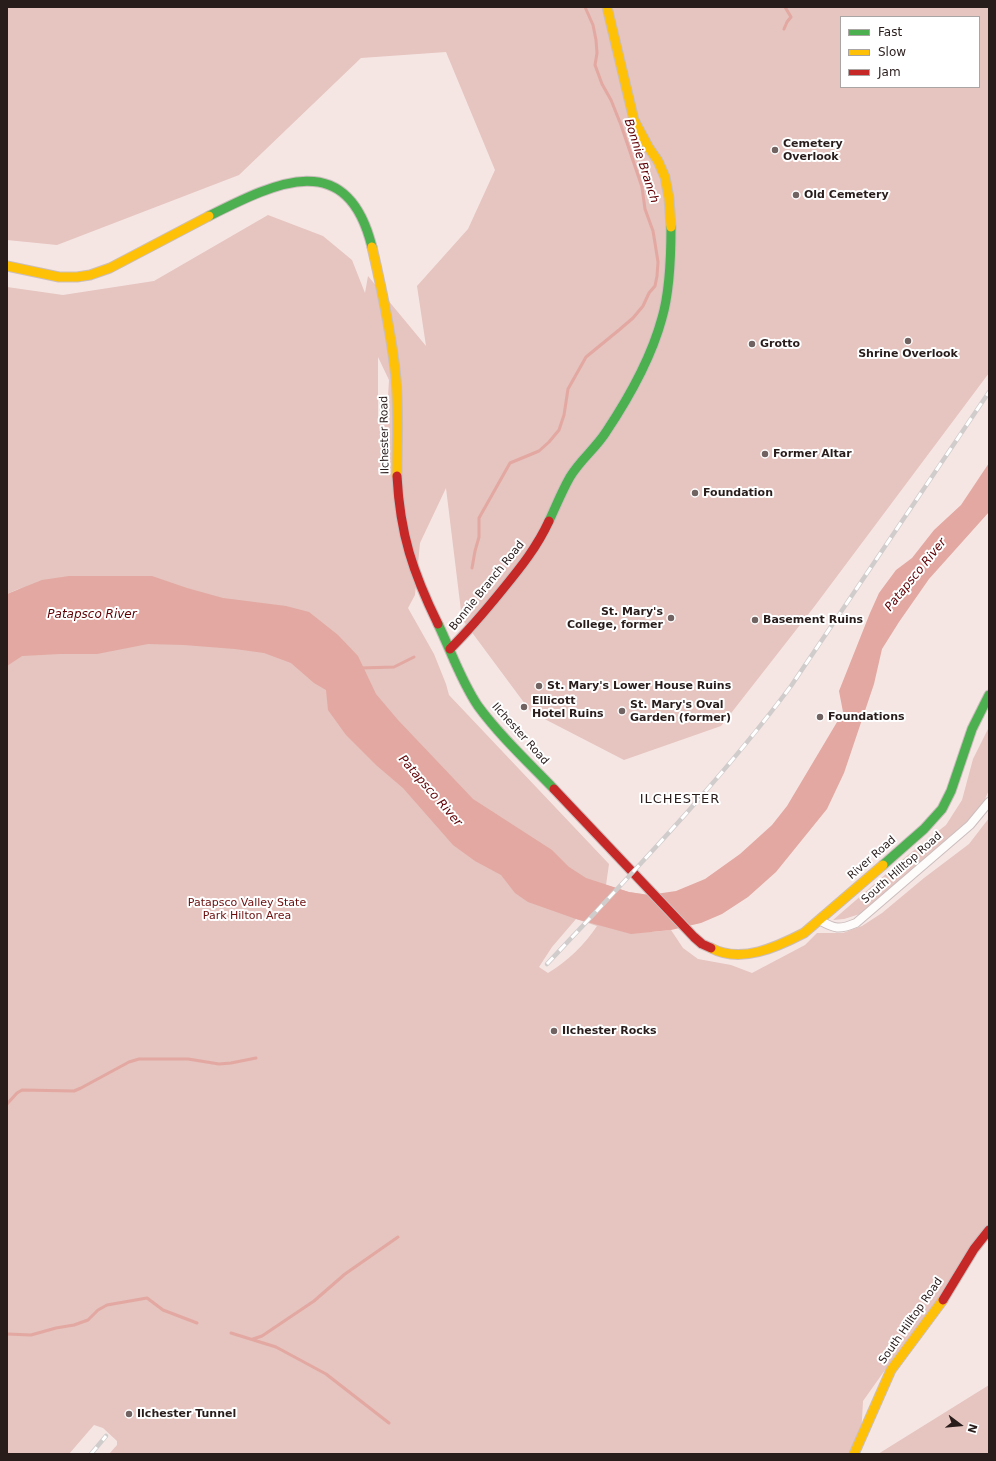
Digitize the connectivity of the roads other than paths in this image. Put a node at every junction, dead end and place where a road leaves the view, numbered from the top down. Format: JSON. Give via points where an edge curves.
{"nodes":[{"id":1,"x":607,"y":7,"type":"edge"},
{"id":2,"x":7,"y":266,"type":"edge"},
{"id":3,"x":450,"y":649,"type":"junction"},
{"id":4,"x":989,"y":695,"type":"edge"},
{"id":5,"x":989,"y":802,"type":"edge"},
{"id":6,"x":819,"y":920,"type":"junction"},
{"id":7,"x":701,"y":944,"type":"joint"},
{"id":8,"x":989,"y":1230,"type":"edge"},
{"id":9,"x":854,"y":1454,"type":"edge"}],
"edges":[{"from":1,"to":3,"type":"street","name":"Bonnie Branch Road","via":[[634,120],[658,161],[669,198],[671,249],[663,316],[645,365],[631,393],[605,434],[570,477],[540,540],[524,564],[473,626]]},
{"from":2,"to":3,"type":"street","name":"Ilchester Road","via":[[56,276],[91,275],[128,259],[239,200],[275,186],[317,181],[345,195],[355,205],[372,243],[388,326],[397,393],[397,456],[402,526],[412,563]]},
{"from":3,"to":7,"type":"street","name":"Ilchester Road","via":[[478,705],[499,732]]},
{"from":4,"to":6,"type":"street","name":"River Road","via":[[968,736],[953,787],[935,818]]},
{"from":5,"to":6,"type":"street","name":"South Hilltop Road","via":[[970,825],[856,923],[836,928]]},
{"from":6,"to":7,"type":"street","name":"River Road","via":[[804,933],[786,942],[753,953],[721,953]]},
{"from":8,"to":9,"type":"street","name":"South Hilltop Road","via":[[974,1249],[939,1306],[891,1370]]}]}
